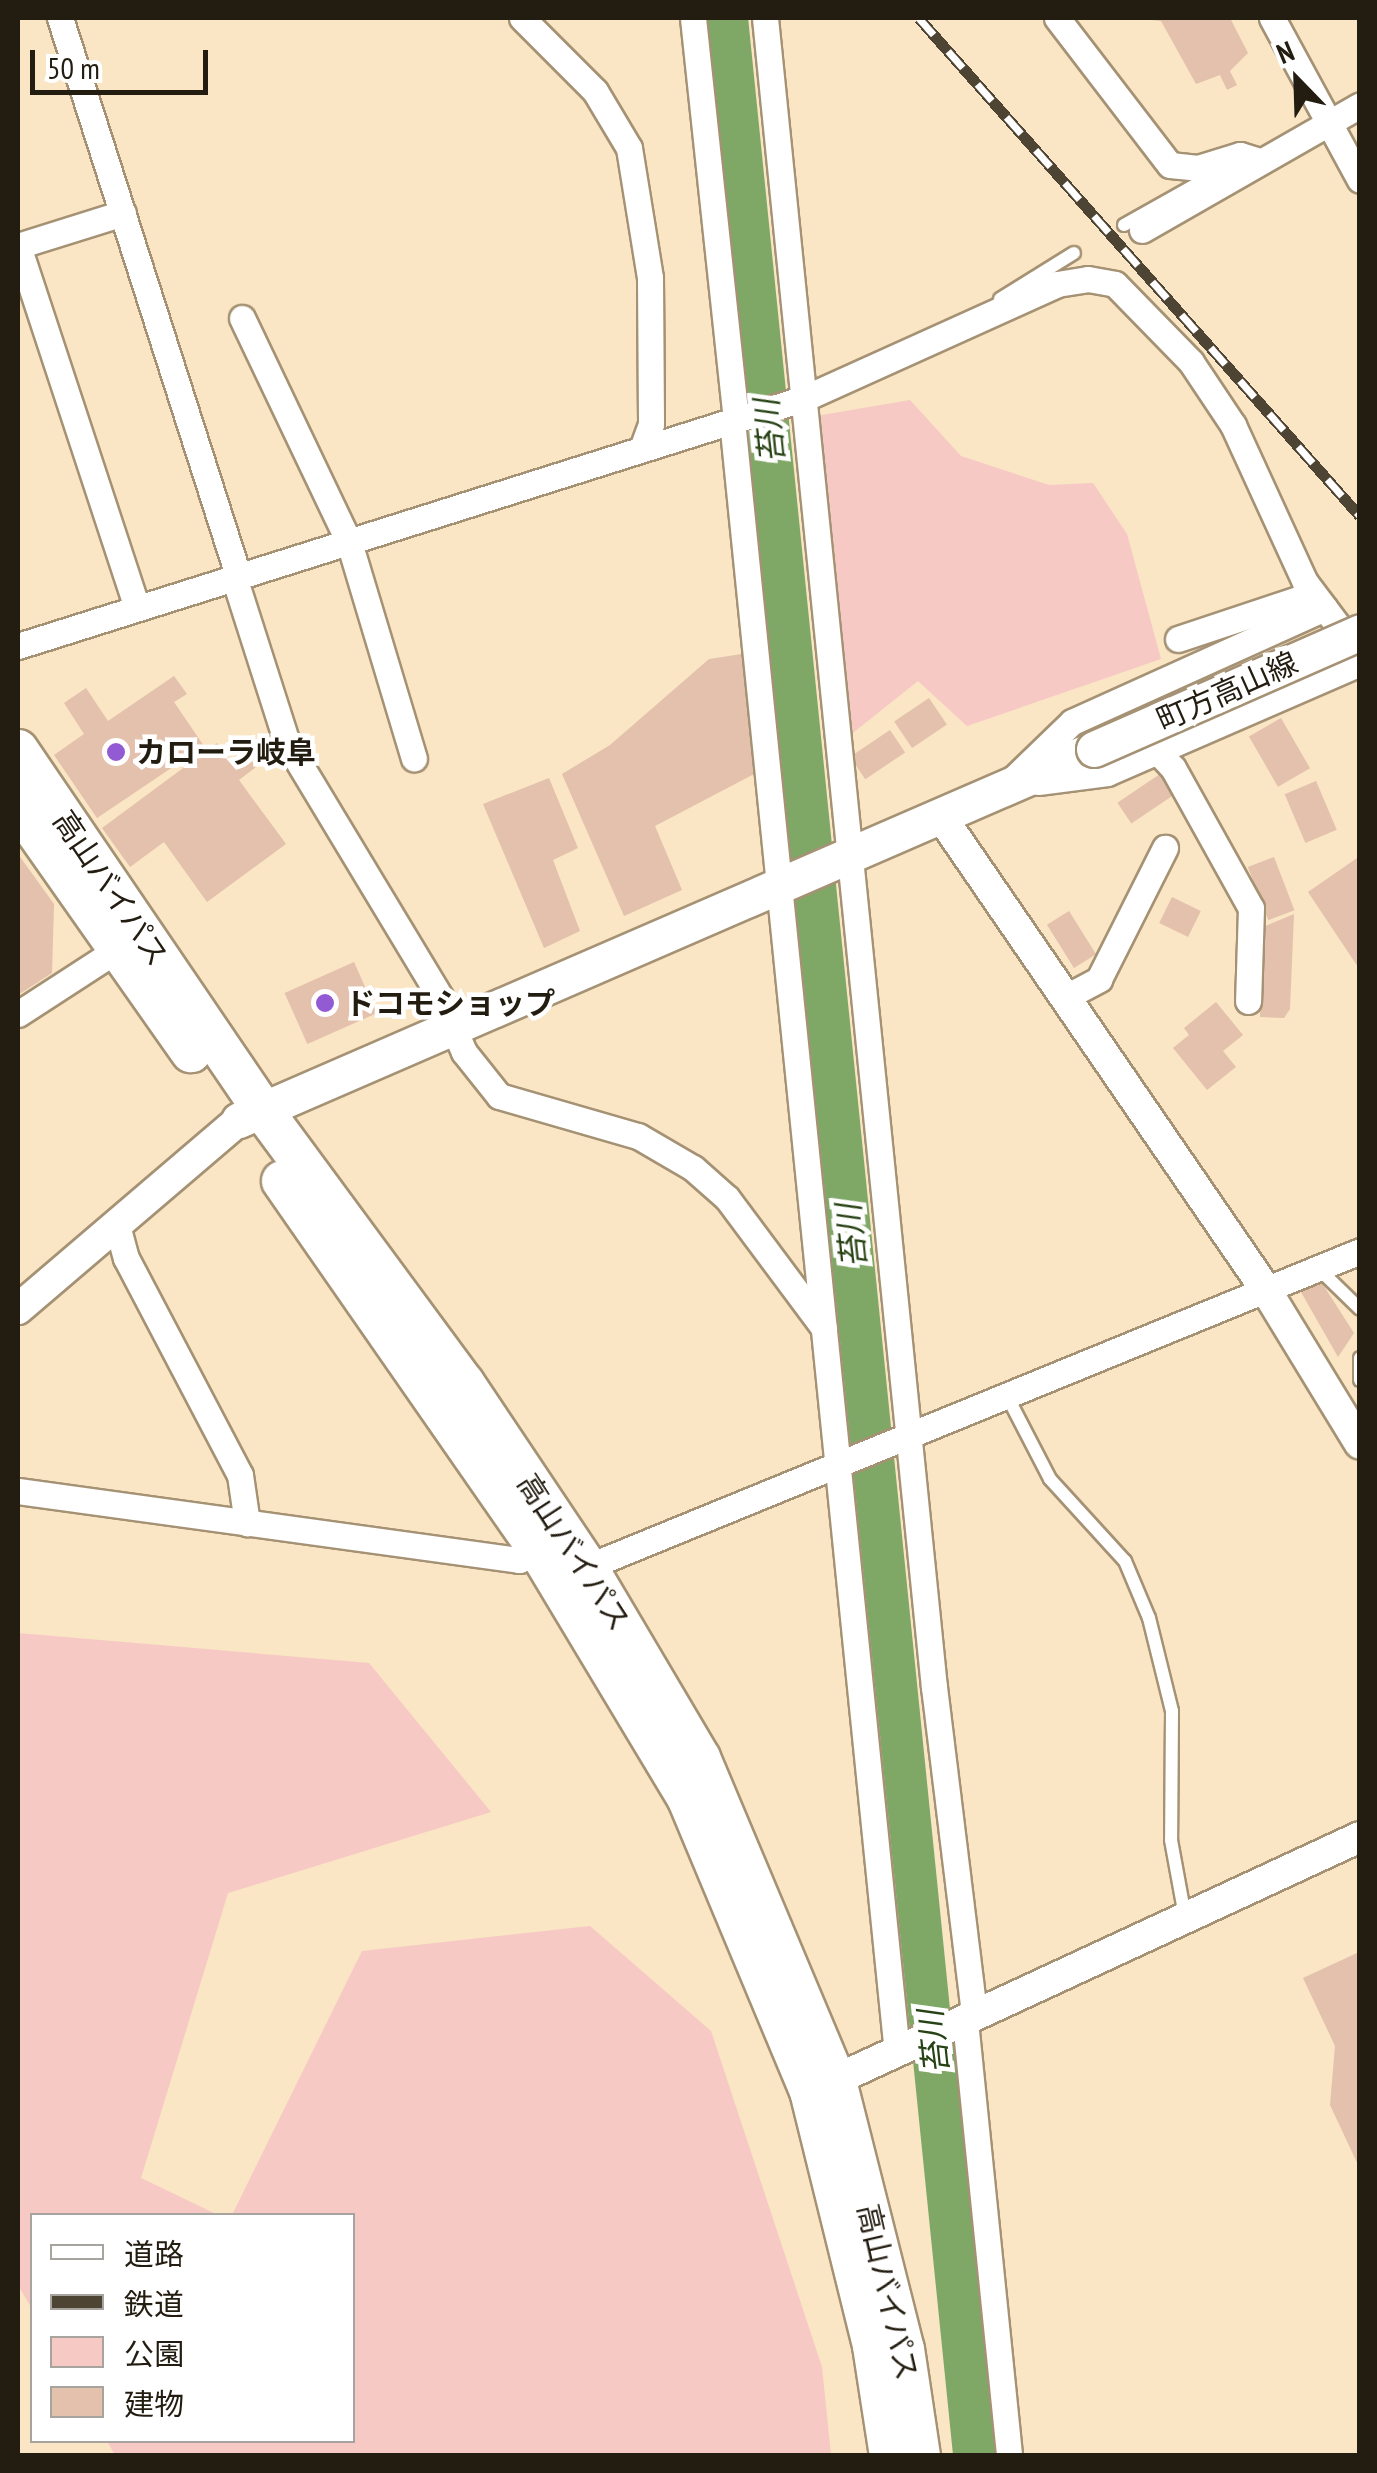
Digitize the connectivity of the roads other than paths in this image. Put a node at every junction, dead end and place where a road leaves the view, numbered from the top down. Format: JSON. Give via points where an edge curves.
{"nodes":[{"id":1,"x":60,"y":18,"type":"edge"},
{"id":2,"x":522,"y":18,"type":"edge"},
{"id":3,"x":693,"y":18,"type":"edge"},
{"id":4,"x":765,"y":18,"type":"edge"},
{"id":5,"x":1057,"y":18,"type":"edge"},
{"id":6,"x":1272,"y":18,"type":"edge"},
{"id":7,"x":1360,"y":105,"type":"edge"},
{"id":8,"x":1328,"y":122,"type":"junction"},
{"id":9,"x":1254,"y":159,"type":"junction"},
{"id":10,"x":1360,"y":180,"type":"edge"},
{"id":11,"x":123,"y":213,"type":"junction"},
{"id":12,"x":1133,"y":227,"type":"dead end"},
{"id":13,"x":1074,"y":253,"type":"dead end"},
{"id":14,"x":242,"y":318,"type":"dead end"},
{"id":15,"x":966,"y":325,"type":"junction"},
{"id":16,"x":800,"y":399,"type":"junction"},
{"id":17,"x":737,"y":418,"type":"junction"},
{"id":18,"x":644,"y":446,"type":"junction"},
{"id":19,"x":349,"y":542,"type":"junction"},
{"id":20,"x":236,"y":576,"type":"junction"},
{"id":21,"x":1318,"y":601,"type":"junction"},
{"id":22,"x":137,"y":608,"type":"junction"},
{"id":23,"x":1360,"y":632,"type":"edge"},
{"id":24,"x":1178,"y":639,"type":"dead end"},
{"id":25,"x":18,"y":646,"type":"edge"},
{"id":26,"x":1360,"y":655,"type":"edge"},
{"id":27,"x":1360,"y":663,"type":"edge"},
{"id":28,"x":18,"y":750,"type":"edge"},
{"id":29,"x":1157,"y":752,"type":"junction"},
{"id":30,"x":414,"y":758,"type":"dead end"},
{"id":31,"x":1006,"y":786,"type":"junction"},
{"id":32,"x":18,"y":806,"type":"edge"},
{"id":33,"x":940,"y":815,"type":"junction"},
{"id":34,"x":1165,"y":848,"type":"dead end"},
{"id":35,"x":847,"y":855,"type":"junction"},
{"id":36,"x":783,"y":883,"type":"junction"},
{"id":37,"x":102,"y":960,"type":"dead end"},
{"id":38,"x":1064,"y":998,"type":"junction"},
{"id":39,"x":1248,"y":1001,"type":"dead end"},
{"id":40,"x":18,"y":1014,"type":"edge"},
{"id":41,"x":451,"y":1026,"type":"junction"},
{"id":42,"x":250,"y":1114,"type":"junction"},
{"id":43,"x":117,"y":1225,"type":"junction"},
{"id":44,"x":1360,"y":1252,"type":"edge"},
{"id":45,"x":1318,"y":1268,"type":"junction"},
{"id":46,"x":1266,"y":1290,"type":"junction"},
{"id":47,"x":18,"y":1308,"type":"edge"},
{"id":48,"x":1360,"y":1309,"type":"edge"},
{"id":49,"x":824,"y":1328,"type":"junction"},
{"id":50,"x":1360,"y":1358,"type":"edge"},
{"id":51,"x":1360,"y":1380,"type":"edge"},
{"id":52,"x":1006,"y":1394,"type":"junction"},
{"id":53,"x":905,"y":1437,"type":"junction"},
{"id":54,"x":1360,"y":1444,"type":"edge"},
{"id":55,"x":841,"y":1462,"type":"junction"},
{"id":56,"x":18,"y":1491,"type":"edge"},
{"id":57,"x":247,"y":1522,"type":"junction"},
{"id":58,"x":540,"y":1551,"type":"junction"},
{"id":59,"x":587,"y":1568,"type":"junction"},
{"id":60,"x":1360,"y":1837,"type":"edge"},
{"id":61,"x":1185,"y":1916,"type":"junction"},
{"id":62,"x":967,"y":2020,"type":"junction"},
{"id":63,"x":900,"y":2050,"type":"junction"},
{"id":64,"x":823,"y":2086,"type":"junction"},
{"id":65,"x":890,"y":2456,"type":"edge"},
{"id":66,"x":920,"y":2456,"type":"edge"},
{"id":67,"x":1009,"y":2456,"type":"edge"}],
"edges":[{"from":1,"to":11,"type":"street"},
{"from":2,"to":18,"type":"street","via":[[595,91],[629,148],[650,278],[651,424]]},
{"from":3,"to":17,"type":"street"},
{"from":4,"to":16,"type":"street"},
{"from":5,"to":9,"type":"street","via":[[1170,165]]},
{"from":6,"to":8,"type":"street"},
{"from":7,"to":8,"type":"street"},
{"from":8,"to":9,"type":"street"},
{"from":8,"to":10,"type":"street"},
{"from":9,"to":12,"type":"street"},
{"from":11,"to":20,"type":"street"},
{"from":11,"to":22,"type":"street","via":[[18,246]]},
{"from":13,"to":15,"type":"lane"},
{"from":14,"to":19,"type":"street"},
{"from":15,"to":16,"type":"street"},
{"from":15,"to":21,"type":"street","via":[[1070,280],[1114,284],[1168,334],[1214,394]]},
{"from":16,"to":17,"type":"street"},
{"from":16,"to":35,"type":"street"},
{"from":17,"to":18,"type":"street"},
{"from":17,"to":36,"type":"street"},
{"from":18,"to":19,"type":"street"},
{"from":19,"to":20,"type":"street"},
{"from":19,"to":30,"type":"street"},
{"from":20,"to":22,"type":"street"},
{"from":20,"to":41,"type":"street","via":[[286,742]]},
{"from":21,"to":24,"type":"street"},
{"from":21,"to":26,"type":"street"},
{"from":21,"to":31,"type":"street","via":[[1072,722]]},
{"from":22,"to":25,"type":"street"},
{"from":23,"to":31,"type":"main road","name":"町方高山線","bridge":true},
{"from":27,"to":29,"type":"street"},
{"from":28,"to":42,"type":"highway","name":"高山バイパス"},
{"from":29,"to":31,"type":"street","via":[[1107,773]]},
{"from":29,"to":39,"type":"street","via":[[1173,768],[1251,908]]},
{"from":31,"to":33,"type":"main road","name":"町方高山線"},
{"from":32,"to":42,"type":"highway","name":"高山バイパス"},
{"from":33,"to":35,"type":"main road","name":"町方高山線"},
{"from":33,"to":38,"type":"street"},
{"from":34,"to":38,"type":"street","via":[[1099,978]]},
{"from":35,"to":36,"type":"main road"},
{"from":35,"to":53,"type":"street"},
{"from":36,"to":41,"type":"main road"},
{"from":36,"to":49,"type":"street"},
{"from":37,"to":40,"type":"street"},
{"from":38,"to":46,"type":"street"},
{"from":41,"to":42,"type":"main road"},
{"from":41,"to":49,"type":"street","via":[[498,1096],[638,1136],[702,1176],[727,1198]]},
{"from":42,"to":43,"type":"street"},
{"from":42,"to":58,"type":"highway","name":"高山バイパス"},
{"from":42,"to":59,"type":"highway","name":"高山バイパス","via":[[464,1383]]},
{"from":43,"to":47,"type":"street"},
{"from":43,"to":57,"type":"street","via":[[126,1258],[240,1475]]},
{"from":44,"to":45,"type":"street"},
{"from":45,"to":46,"type":"street"},
{"from":45,"to":48,"type":"lane"},
{"from":46,"to":52,"type":"street"},
{"from":46,"to":54,"type":"street"},
{"from":49,"to":55,"type":"street"},
{"from":50,"to":51,"type":"lane"},
{"from":52,"to":53,"type":"street"},
{"from":52,"to":61,"type":"lane","via":[[1050,1479],[1125,1560],[1149,1618],[1172,1712],[1172,1840]]},
{"from":53,"to":55,"type":"street"},
{"from":53,"to":62,"type":"street"},
{"from":55,"to":59,"type":"street"},
{"from":55,"to":63,"type":"street"},
{"from":56,"to":57,"type":"street"},
{"from":57,"to":58,"type":"street","via":[[519,1560]]},
{"from":58,"to":64,"type":"highway","name":"高山バイパス","via":[[687,1797]]},
{"from":59,"to":64,"type":"highway","name":"高山バイパス","via":[[700,1758]]},
{"from":60,"to":61,"type":"street"},
{"from":61,"to":62,"type":"street"},
{"from":62,"to":63,"type":"street"},
{"from":62,"to":67,"type":"street"},
{"from":63,"to":64,"type":"street"},
{"from":64,"to":65,"type":"highway","name":"高山バイパス"},
{"from":64,"to":66,"type":"highway","name":"高山バイパス","via":[[904,2348]]}]}
